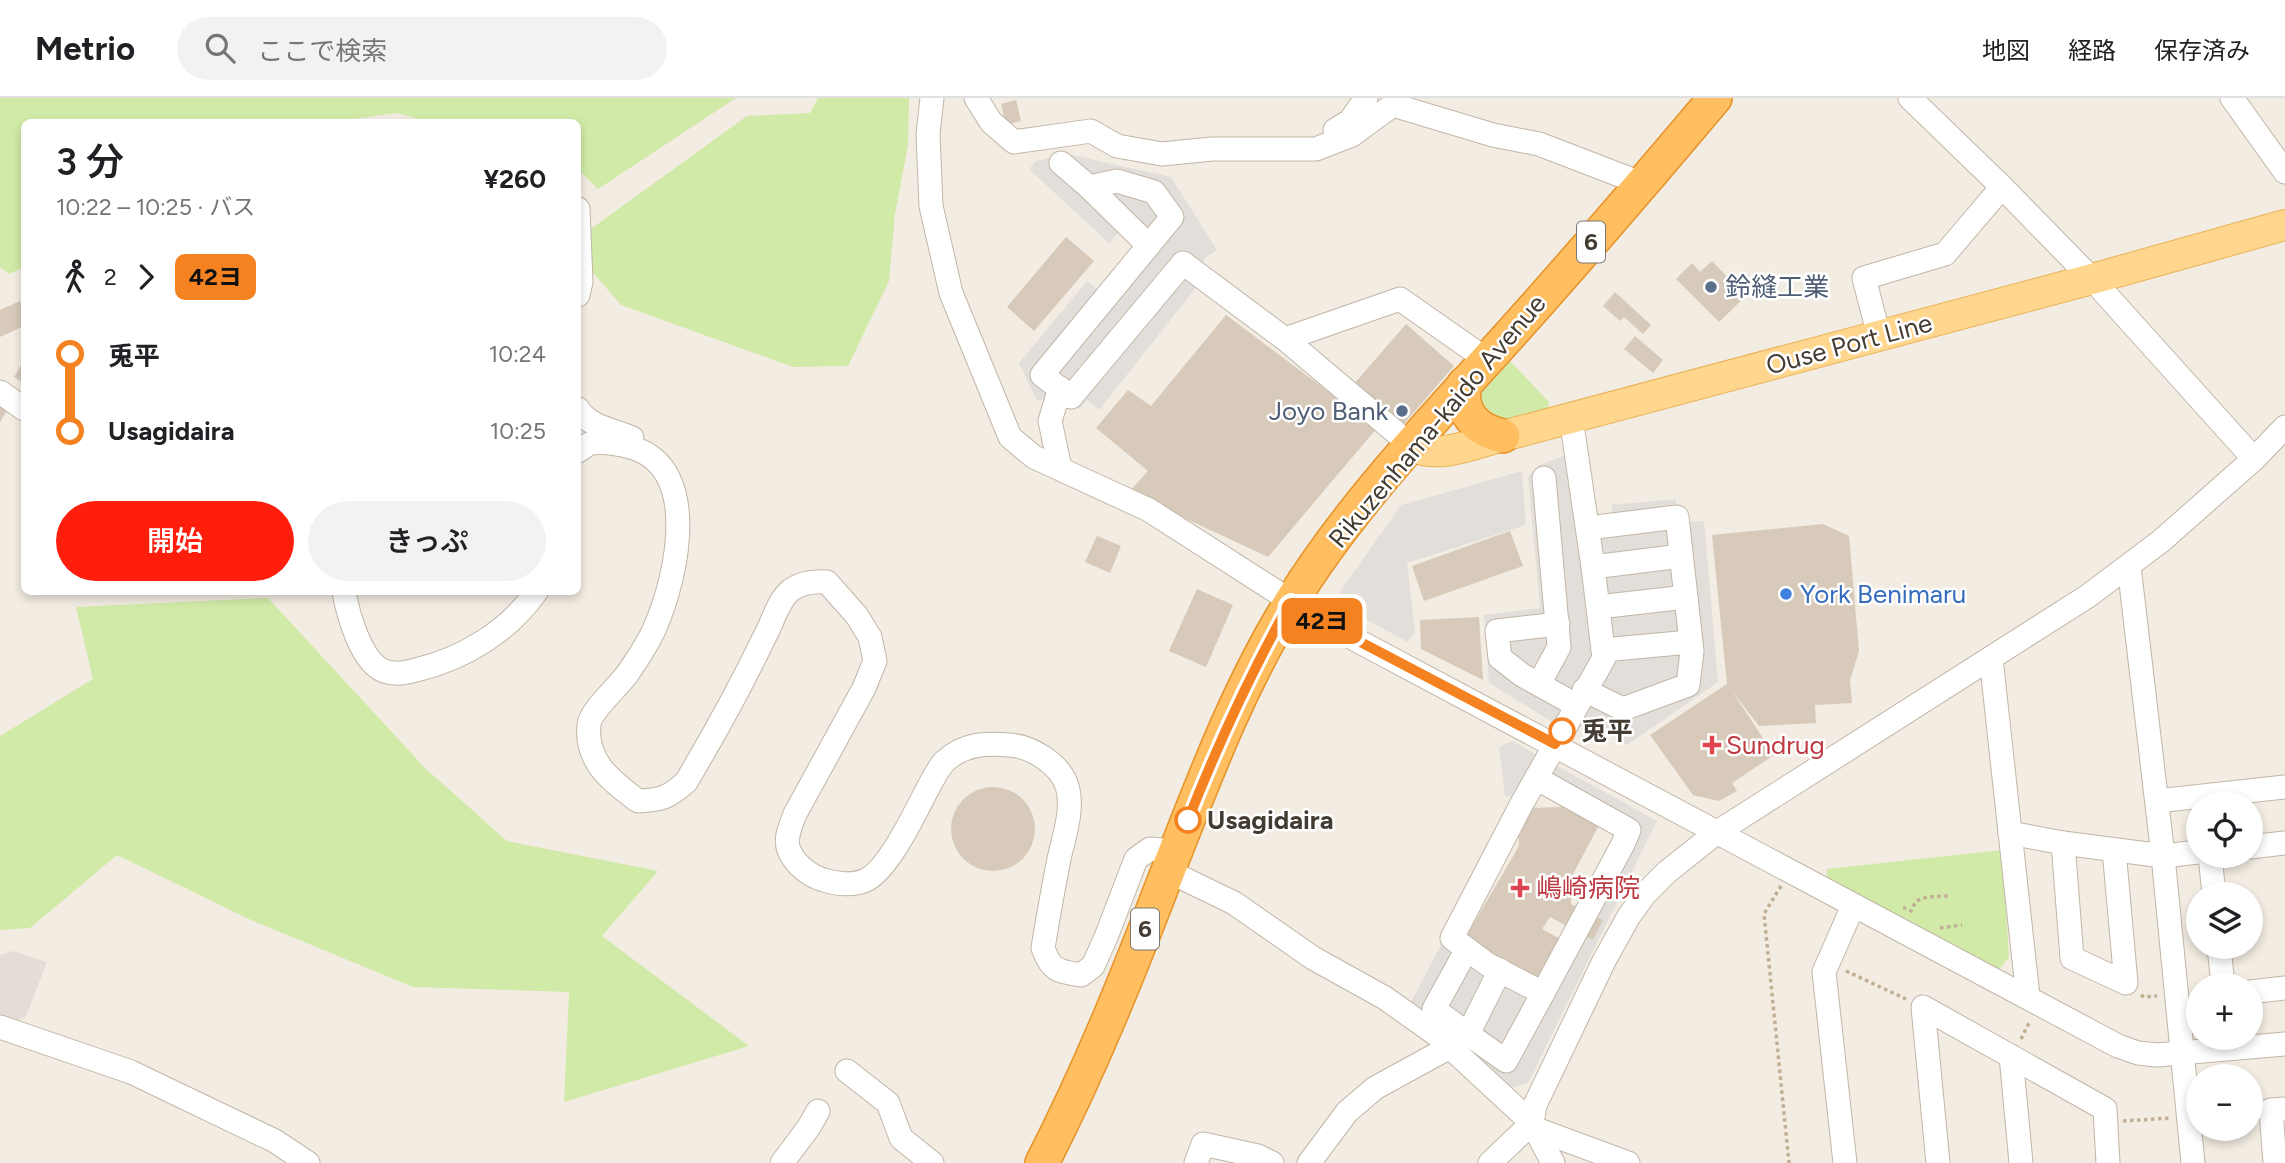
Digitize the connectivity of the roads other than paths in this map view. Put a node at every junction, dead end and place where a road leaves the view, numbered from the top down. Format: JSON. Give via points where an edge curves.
{"nodes":[{"id":1,"x":932,"y":98,"type":"edge"},
{"id":2,"x":976,"y":98,"type":"edge"},
{"id":3,"x":1366,"y":98,"type":"edge"},
{"id":4,"x":1715,"y":98,"type":"edge"},
{"id":5,"x":1910,"y":98,"type":"edge"},
{"id":6,"x":2232,"y":98,"type":"edge"},
{"id":7,"x":1301,"y":149,"type":"junction"},
{"id":8,"x":1061,"y":163,"type":"dead end"},
{"id":9,"x":2285,"y":172,"type":"edge"},
{"id":10,"x":1643,"y":184,"type":"junction"},
{"id":11,"x":1089,"y":187,"type":"junction"},
{"id":12,"x":2002,"y":187,"type":"junction"},
{"id":13,"x":2285,"y":225,"type":"edge"},
{"id":14,"x":1148,"y":245,"type":"junction"},
{"id":15,"x":2092,"y":279,"type":"junction"},
{"id":16,"x":1879,"y":336,"type":"junction"},
{"id":17,"x":1285,"y":339,"type":"junction"},
{"id":18,"x":1487,"y":360,"type":"junction"},
{"id":19,"x":1464,"y":384,"type":"junction"},
{"id":20,"x":1060,"y":388,"type":"junction"},
{"id":21,"x":0,"y":392,"type":"edge"},
{"id":22,"x":21,"y":407,"type":"edge"},
{"id":23,"x":581,"y":415,"type":"edge"},
{"id":24,"x":1571,"y":418,"type":"junction"},
{"id":25,"x":2285,"y":427,"type":"edge"},
{"id":26,"x":1503,"y":436,"type":"junction"},
{"id":27,"x":1412,"y":446,"type":"junction"},
{"id":28,"x":581,"y":449,"type":"edge"},
{"id":29,"x":2254,"y":459,"type":"junction"},
{"id":30,"x":1060,"y":468,"type":"junction"},
{"id":31,"x":669,"y":475,"type":"junction"},
{"id":32,"x":1544,"y":478,"type":"dead end"},
{"id":33,"x":1588,"y":528,"type":"junction"},
{"id":34,"x":1681,"y":556,"type":"junction"},
{"id":35,"x":2129,"y":566,"type":"junction"},
{"id":36,"x":1593,"y":567,"type":"junction"},
{"id":37,"x":344,"y":595,"type":"edge"},
{"id":38,"x":533,"y":595,"type":"edge"},
{"id":39,"x":1686,"y":597,"type":"junction"},
{"id":40,"x":1291,"y":601,"type":"junction"},
{"id":41,"x":1598,"y":607,"type":"junction"},
{"id":42,"x":1558,"y":624,"type":"junction"},
{"id":43,"x":1690,"y":642,"type":"junction"},
{"id":44,"x":1603,"y":650,"type":"junction"},
{"id":45,"x":1991,"y":658,"type":"junction"},
{"id":46,"x":1539,"y":684,"type":"junction"},
{"id":47,"x":1580,"y":698,"type":"junction"},
{"id":48,"x":1555,"y":744,"type":"junction"},
{"id":49,"x":1536,"y":778,"type":"junction"},
{"id":50,"x":2285,"y":787,"type":"edge"},
{"id":51,"x":2157,"y":801,"type":"junction"},
{"id":52,"x":1716,"y":833,"type":"junction"},
{"id":53,"x":2011,"y":833,"type":"junction"},
{"id":54,"x":2063,"y":843,"type":"junction"},
{"id":55,"x":2285,"y":843,"type":"edge"},
{"id":56,"x":2263,"y":846,"type":"edge"},
{"id":57,"x":2114,"y":850,"type":"junction"},
{"id":58,"x":2186,"y":853,"type":"edge"},
{"id":59,"x":2163,"y":856,"type":"junction"},
{"id":60,"x":1172,"y":861,"type":"junction"},
{"id":61,"x":1853,"y":906,"type":"junction"},
{"id":62,"x":1467,"y":948,"type":"junction"},
{"id":63,"x":1500,"y":970,"type":"junction"},
{"id":64,"x":2285,"y":988,"type":"edge"},
{"id":65,"x":2263,"y":991,"type":"edge"},
{"id":66,"x":1543,"y":993,"type":"junction"},
{"id":67,"x":2034,"y":1000,"type":"junction"},
{"id":68,"x":0,"y":1027,"type":"edge"},
{"id":69,"x":1459,"y":1040,"type":"junction"},
{"id":70,"x":2285,"y":1044,"type":"edge"},
{"id":71,"x":2182,"y":1054,"type":"junction"},
{"id":72,"x":2011,"y":1056,"type":"junction"},
{"id":73,"x":846,"y":1070,"type":"dead end"},
{"id":74,"x":2285,"y":1109,"type":"edge"},
{"id":75,"x":818,"y":1111,"type":"dead end"},
{"id":76,"x":1534,"y":1126,"type":"junction"},
{"id":77,"x":1046,"y":1162,"type":"edge"},
{"id":78,"x":308,"y":1163,"type":"edge"},
{"id":79,"x":782,"y":1163,"type":"edge"},
{"id":80,"x":932,"y":1163,"type":"edge"},
{"id":81,"x":1196,"y":1163,"type":"edge"},
{"id":82,"x":1272,"y":1163,"type":"edge"},
{"id":83,"x":1309,"y":1163,"type":"edge"},
{"id":84,"x":1490,"y":1163,"type":"edge"},
{"id":85,"x":1553,"y":1163,"type":"edge"},
{"id":86,"x":1628,"y":1163,"type":"edge"},
{"id":87,"x":1845,"y":1163,"type":"edge"},
{"id":88,"x":1938,"y":1163,"type":"edge"},
{"id":89,"x":2021,"y":1163,"type":"edge"},
{"id":90,"x":2108,"y":1163,"type":"edge"},
{"id":91,"x":2193,"y":1163,"type":"edge"},
{"id":92,"x":2275,"y":1163,"type":"edge"}],
"edges":[{"from":1,"to":30,"type":"street","via":[[928,134],[931,206],[951,293],[1010,437],[1034,457]]},
{"from":2,"to":7,"type":"street","via":[[991,122],[1014,142],[1091,131],[1117,146],[1162,154]]},
{"from":3,"to":7,"type":"street","via":[[1350,121]]},
{"from":4,"to":10,"type":"highway","name":"Rikuzenhama-kaido Avenue","number":"6"},
{"from":5,"to":12,"type":"street"},
{"from":6,"to":9,"type":"street"},
{"from":7,"to":10,"type":"street","via":[[1316,149],[1352,135],[1393,105],[1539,144]]},
{"from":8,"to":11,"type":"street"},
{"from":10,"to":18,"type":"highway","name":"Rikuzenhama-kaido Avenue","number":"6"},
{"from":11,"to":14,"type":"street"},
{"from":11,"to":14,"type":"street","via":[[1117,181],[1154,192],[1172,217]]},
{"from":12,"to":15,"type":"street"},
{"from":12,"to":16,"type":"street","via":[[1945,254],[1864,278]]},
{"from":13,"to":15,"type":"main road","name":"Ouse Port Line"},
{"from":14,"to":20,"type":"street","via":[[1042,374]]},
{"from":15,"to":16,"type":"main road","name":"Ouse Port Line"},
{"from":15,"to":29,"type":"street"},
{"from":16,"to":24,"type":"main road","name":"Ouse Port Line"},
{"from":17,"to":18,"type":"street","via":[[1400,299]]},
{"from":17,"to":20,"type":"street","via":[[1183,263],[1071,397]]},
{"from":17,"to":27,"type":"street"},
{"from":18,"to":19,"type":"highway","name":"Rikuzenhama-kaido Avenue","number":"6"},
{"from":19,"to":26,"type":"highway","via":[[1462,396],[1469,418]]},
{"from":19,"to":27,"type":"highway","name":"Rikuzenhama-kaido Avenue","number":"6"},
{"from":20,"to":30,"type":"street","via":[[1050,421]]},
{"from":21,"to":22,"type":"street"},
{"from":23,"to":31,"type":"street","via":[[655,450],[667,464]]},
{"from":24,"to":26,"type":"main road","name":"Ouse Port Line"},
{"from":24,"to":33,"type":"street"},
{"from":25,"to":29,"type":"street"},
{"from":26,"to":27,"type":"main road","name":"Ouse Port Line","via":[[1441,451]]},
{"from":27,"to":40,"type":"highway","name":"Rikuzenhama-kaido Avenue","number":"6","via":[[1357,509]]},
{"from":28,"to":31,"type":"street","via":[[591,443],[639,450]]},
{"from":29,"to":35,"type":"street"},
{"from":30,"to":40,"type":"street","via":[[1149,510]]},
{"from":31,"to":60,"type":"street","via":[[678,531],[666,598],[650,638],[589,722],[595,760],[606,776],[638,801],[670,796],[685,782],[779,606],[789,591],[814,581],[827,583],[857,616],[870,637],[875,661],[795,814],[788,849],[800,867],[832,882],[866,880],[896,845],[942,764],[959,750],[979,744],[1017,745],[1056,767],[1067,785],[1069,810],[1043,948],[1058,971],[1080,975],[1093,965],[1136,859],[1150,849]]},
{"from":32,"to":42,"type":"street"},
{"from":33,"to":34,"type":"street","via":[[1677,517]]},
{"from":33,"to":36,"type":"street"},
{"from":34,"to":36,"type":"street"},
{"from":34,"to":39,"type":"street"},
{"from":35,"to":45,"type":"street"},
{"from":35,"to":51,"type":"street"},
{"from":36,"to":41,"type":"street"},
{"from":37,"to":38,"type":"street","via":[[367,657],[383,671],[401,674],[463,654],[506,625]]},
{"from":39,"to":41,"type":"street"},
{"from":39,"to":43,"type":"street"},
{"from":40,"to":48,"type":"street"},
{"from":40,"to":60,"type":"highway","name":"Rikuzenhama-kaido Avenue","number":"6","via":[[1228,722]]},
{"from":41,"to":44,"type":"street"},
{"from":42,"to":46,"type":"street","via":[[1559,646]]},
{"from":42,"to":46,"type":"street","via":[[1497,631],[1500,658]]},
{"from":43,"to":44,"type":"street"},
{"from":43,"to":47,"type":"street","via":[[1688,685],[1623,709]]},
{"from":44,"to":47,"type":"street","via":[[1604,658]]},
{"from":45,"to":52,"type":"street"},
{"from":45,"to":53,"type":"street"},
{"from":46,"to":47,"type":"street"},
{"from":47,"to":48,"type":"street"},
{"from":48,"to":49,"type":"street"},
{"from":48,"to":52,"type":"street"},
{"from":49,"to":62,"type":"street","via":[[1452,938]]},
{"from":49,"to":66,"type":"street","via":[[1629,830]]},
{"from":50,"to":51,"type":"street"},
{"from":51,"to":59,"type":"street"},
{"from":52,"to":61,"type":"street"},
{"from":52,"to":76,"type":"street","via":[[1667,872],[1629,916],[1535,1105]]},
{"from":53,"to":54,"type":"street"},
{"from":53,"to":67,"type":"street"},
{"from":54,"to":57,"type":"street"},
{"from":54,"to":57,"type":"street","via":[[2072,958],[2126,983]]},
{"from":55,"to":56,"type":"street"},
{"from":57,"to":59,"type":"street"},
{"from":58,"to":59,"type":"street"},
{"from":59,"to":71,"type":"street"},
{"from":60,"to":69,"type":"street","via":[[1313,958]]},
{"from":60,"to":77,"type":"highway","name":"Rikuzenhama-kaido Avenue","number":"6"},
{"from":61,"to":67,"type":"street"},
{"from":61,"to":87,"type":"street","via":[[1824,972]]},
{"from":62,"to":63,"type":"street"},
{"from":62,"to":69,"type":"street","via":[[1434,1009]]},
{"from":63,"to":66,"type":"street"},
{"from":63,"to":69,"type":"street"},
{"from":64,"to":65,"type":"street"},
{"from":66,"to":69,"type":"street","via":[[1506,1061]]},
{"from":67,"to":71,"type":"street","via":[[2118,1046],[2138,1053]]},
{"from":68,"to":78,"type":"street","via":[[131,1072],[275,1142]]},
{"from":69,"to":76,"type":"street"},
{"from":69,"to":83,"type":"street","via":[[1375,1088],[1347,1112]]},
{"from":70,"to":71,"type":"street"},
{"from":71,"to":91,"type":"street"},
{"from":72,"to":88,"type":"street","via":[[1923,1007]]},
{"from":72,"to":89,"type":"street"},
{"from":72,"to":90,"type":"street","via":[[2105,1109]]},
{"from":73,"to":80,"type":"street","via":[[888,1103],[901,1138]]},
{"from":74,"to":92,"type":"street","via":[[2271,1110]]},
{"from":75,"to":79,"type":"street"},
{"from":76,"to":84,"type":"street"},
{"from":76,"to":85,"type":"street"},
{"from":76,"to":86,"type":"street"},
{"from":81,"to":82,"type":"street","via":[[1203,1144]]}]}
